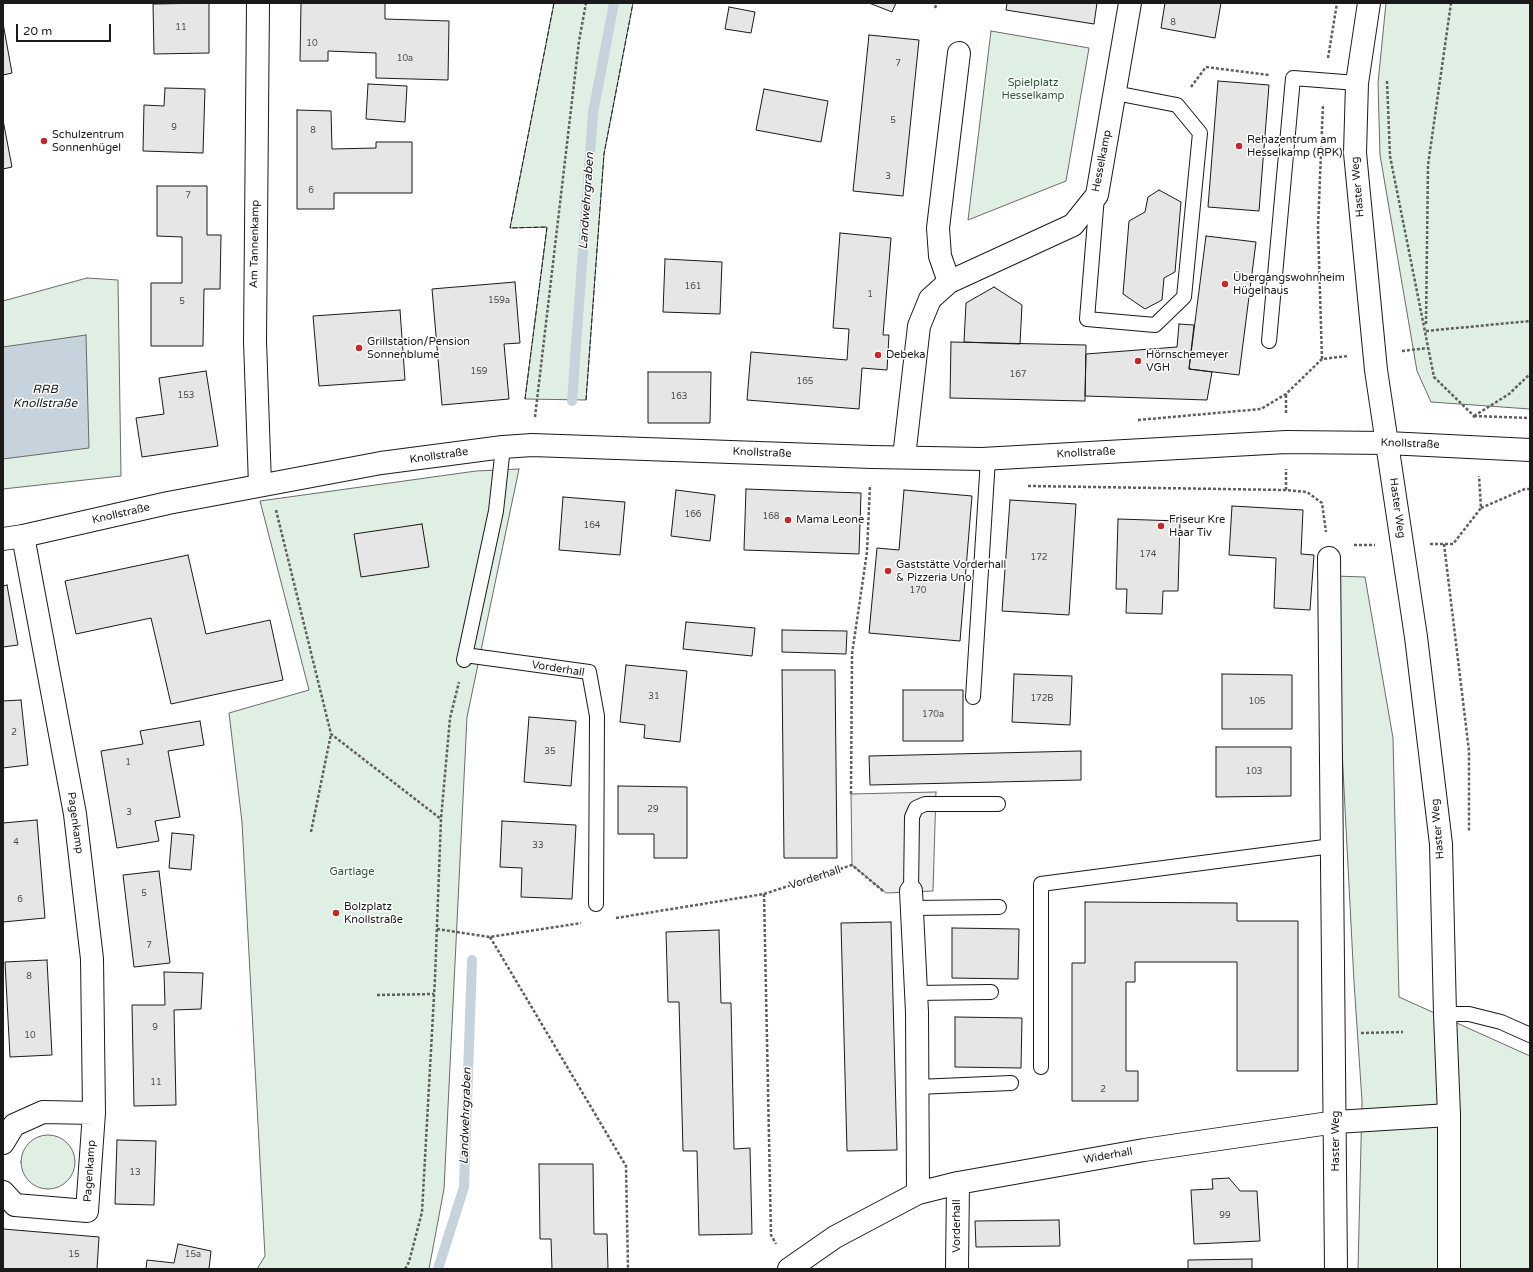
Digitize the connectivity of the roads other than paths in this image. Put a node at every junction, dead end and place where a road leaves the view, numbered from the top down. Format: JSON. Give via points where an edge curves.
{"nodes":[{"id":1,"x":258,"y":3,"type":"edge"},
{"id":2,"x":1130,"y":3,"type":"edge"},
{"id":3,"x":1369,"y":3,"type":"edge"},
{"id":4,"x":959,"y":53,"type":"dead end"},
{"id":5,"x":1357,"y":83,"type":"junction"},
{"id":6,"x":1115,"y":93,"type":"junction"},
{"id":7,"x":1097,"y":195,"type":"junction"},
{"id":8,"x":949,"y":282,"type":"junction"},
{"id":9,"x":1270,"y":341,"type":"dead end"},
{"id":10,"x":1387,"y":443,"type":"junction"},
{"id":11,"x":503,"y":447,"type":"junction"},
{"id":12,"x":1530,"y":450,"type":"edge"},
{"id":13,"x":904,"y":457,"type":"junction"},
{"id":14,"x":988,"y":459,"type":"junction"},
{"id":15,"x":260,"y":485,"type":"junction"},
{"id":16,"x":13,"y":538,"type":"edge"},
{"id":17,"x":1328,"y":548,"type":"road end"},
{"id":18,"x":973,"y":697,"type":"dead end"},
{"id":19,"x":998,"y":804,"type":"dead end"},
{"id":20,"x":1332,"y":846,"type":"junction"},
{"id":21,"x":911,"y":900,"type":"junction"},
{"id":22,"x":596,"y":904,"type":"dead end"},
{"id":23,"x":999,"y":907,"type":"dead end"},
{"id":24,"x":991,"y":992,"type":"dead end"},
{"id":25,"x":916,"y":993,"type":"junction"},
{"id":26,"x":1445,"y":1014,"type":"junction"},
{"id":27,"x":1530,"y":1035,"type":"edge"},
{"id":28,"x":1041,"y":1067,"type":"dead end"},
{"id":29,"x":1011,"y":1083,"type":"dead end"},
{"id":30,"x":917,"y":1087,"type":"junction"},
{"id":31,"x":94,"y":1113,"type":"junction"},
{"id":32,"x":1449,"y":1115,"type":"junction"},
{"id":33,"x":1336,"y":1122,"type":"junction"},
{"id":34,"x":3,"y":1143,"type":"edge"},
{"id":35,"x":958,"y":1183,"type":"junction"},
{"id":36,"x":3,"y":1192,"type":"edge"},
{"id":37,"x":918,"y":1192,"type":"junction"},
{"id":38,"x":789,"y":1269,"type":"edge"},
{"id":39,"x":957,"y":1269,"type":"edge"},
{"id":40,"x":1336,"y":1269,"type":"edge"},
{"id":41,"x":1449,"y":1269,"type":"edge"}],
"edges":[{"from":1,"to":15,"type":"street","name":"Am Tannenkamp","via":[[255,341]]},
{"from":2,"to":6,"type":"street","name":"Hesselkamp"},
{"from":3,"to":5,"type":"street","name":"Haster Weg"},
{"from":4,"to":8,"type":"street","via":[[938,228],[940,256]]},
{"from":5,"to":9,"type":"lane","via":[[1293,78]]},
{"from":5,"to":10,"type":"street","name":"Haster Weg","via":[[1355,153],[1376,370]]},
{"from":6,"to":7,"type":"street","name":"Hesselkamp"},
{"from":6,"to":7,"type":"lane","via":[[1177,105],[1200,133],[1184,297],[1155,325],[1087,319]]},
{"from":7,"to":8,"type":"street","name":"Hesselkamp","via":[[1073,225]]},
{"from":8,"to":13,"type":"street","name":"Hesselkamp","via":[[930,299],[919,326]]},
{"from":10,"to":12,"type":"street","name":"Knollstraße"},
{"from":10,"to":14,"type":"street","name":"Knollstraße","via":[[1286,442]]},
{"from":10,"to":26,"type":"street","name":"Haster Weg","via":[[1416,637],[1441,844]]},
{"from":11,"to":13,"type":"street","name":"Knollstraße","via":[[532,445]]},
{"from":11,"to":15,"type":"street","name":"Knollstraße","via":[[381,463]]},
{"from":11,"to":22,"type":"lane","name":"Vorderhall","via":[[496,511],[464,658],[589,672],[597,716]]},
{"from":13,"to":14,"type":"street","name":"Knollstraße"},
{"from":14,"to":18,"type":"lane"},
{"from":15,"to":16,"type":"street","name":"Knollstraße"},
{"from":16,"to":31,"type":"street","name":"Pagenkamp","via":[[75,814],[92,959]]},
{"from":17,"to":20,"type":"street","name":"Haster Weg"},
{"from":19,"to":21,"type":"lane","via":[[925,804],[916,808],[912,817]]},
{"from":20,"to":28,"type":"lane","via":[[1041,884]]},
{"from":20,"to":33,"type":"street","name":"Haster Weg"},
{"from":21,"to":23,"type":"lane"},
{"from":21,"to":25,"type":"street"},
{"from":24,"to":25,"type":"lane"},
{"from":25,"to":30,"type":"street"},
{"from":26,"to":27,"type":"lane","via":[[1469,1014],[1501,1022]]},
{"from":26,"to":32,"type":"street","name":"Haster Weg"},
{"from":29,"to":30,"type":"lane"},
{"from":30,"to":37,"type":"street"},
{"from":31,"to":34,"type":"street","via":[[42,1112],[14,1125]]},
{"from":31,"to":36,"type":"street","name":"Pagenkamp","via":[[88,1211],[15,1205]]},
{"from":32,"to":33,"type":"street","name":"Widerhall"},
{"from":32,"to":41,"type":"street","name":"Haster Weg"},
{"from":33,"to":35,"type":"street","name":"Widerhall","via":[[1144,1150]]},
{"from":33,"to":40,"type":"street","name":"Haster Weg"},
{"from":35,"to":37,"type":"street","name":"Widerhall"},
{"from":35,"to":39,"type":"street","name":"Vorderhall"},
{"from":37,"to":38,"type":"street","name":"Widerhall","via":[[835,1237]]}]}
